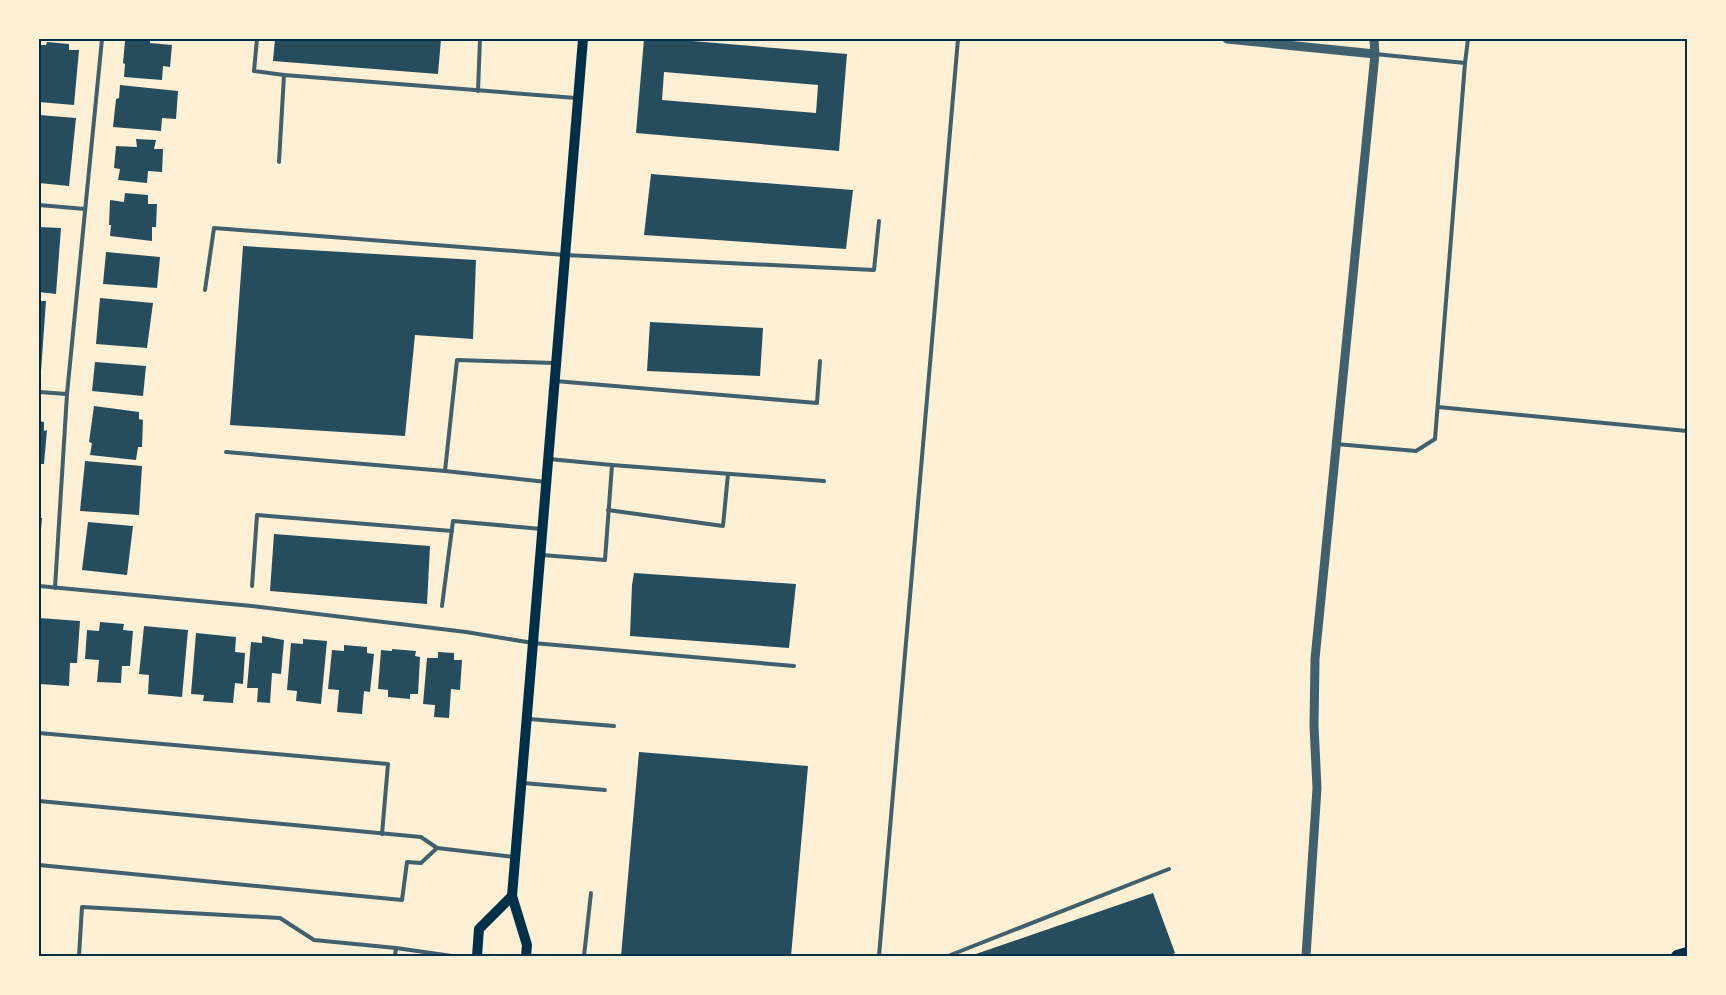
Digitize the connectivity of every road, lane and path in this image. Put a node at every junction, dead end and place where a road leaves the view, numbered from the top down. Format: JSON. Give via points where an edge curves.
{"nodes":[{"id":1,"x":102,"y":39,"type":"edge"},
{"id":2,"x":257,"y":39,"type":"edge"},
{"id":3,"x":480,"y":39,"type":"edge"},
{"id":4,"x":583,"y":39,"type":"edge"},
{"id":5,"x":958,"y":39,"type":"edge"},
{"id":6,"x":1227,"y":39,"type":"edge"},
{"id":7,"x":1374,"y":39,"type":"edge"},
{"id":8,"x":1468,"y":39,"type":"edge"},
{"id":9,"x":1374,"y":54,"type":"junction"},
{"id":10,"x":1465,"y":63,"type":"junction"},
{"id":11,"x":284,"y":75,"type":"junction"},
{"id":12,"x":478,"y":90,"type":"junction"},
{"id":13,"x":578,"y":99,"type":"junction"},
{"id":14,"x":279,"y":162,"type":"dead end"},
{"id":15,"x":39,"y":205,"type":"edge"},
{"id":16,"x":85,"y":209,"type":"junction"},
{"id":17,"x":879,"y":221,"type":"dead end"},
{"id":18,"x":565,"y":255,"type":"junction"},
{"id":19,"x":205,"y":290,"type":"dead end"},
{"id":20,"x":820,"y":360,"type":"dead end"},
{"id":21,"x":556,"y":363,"type":"junction"},
{"id":22,"x":555,"y":381,"type":"junction"},
{"id":23,"x":39,"y":392,"type":"edge"},
{"id":24,"x":67,"y":394,"type":"junction"},
{"id":25,"x":1438,"y":407,"type":"junction"},
{"id":26,"x":1687,"y":431,"type":"edge"},
{"id":27,"x":1336,"y":444,"type":"junction"},
{"id":28,"x":226,"y":452,"type":"dead end"},
{"id":29,"x":548,"y":459,"type":"junction"},
{"id":30,"x":612,"y":465,"type":"junction"},
{"id":31,"x":445,"y":471,"type":"junction"},
{"id":32,"x":728,"y":474,"type":"junction"},
{"id":33,"x":824,"y":481,"type":"dead end"},
{"id":34,"x":546,"y":482,"type":"junction"},
{"id":35,"x":608,"y":510,"type":"junction"},
{"id":36,"x":542,"y":529,"type":"junction"},
{"id":37,"x":452,"y":531,"type":"junction"},
{"id":38,"x":540,"y":554,"type":"junction"},
{"id":39,"x":39,"y":586,"type":"edge"},
{"id":40,"x":252,"y":586,"type":"dead end"},
{"id":41,"x":55,"y":588,"type":"junction"},
{"id":42,"x":442,"y":606,"type":"dead end"},
{"id":43,"x":533,"y":643,"type":"junction"},
{"id":44,"x":794,"y":666,"type":"dead end"},
{"id":45,"x":527,"y":719,"type":"junction"},
{"id":46,"x":614,"y":726,"type":"dead end"},
{"id":47,"x":39,"y":733,"type":"edge"},
{"id":48,"x":521,"y":782,"type":"junction"},
{"id":49,"x":605,"y":790,"type":"dead end"},
{"id":50,"x":39,"y":802,"type":"edge"},
{"id":51,"x":382,"y":834,"type":"junction"},
{"id":52,"x":437,"y":848,"type":"junction"},
{"id":53,"x":515,"y":857,"type":"junction"},
{"id":54,"x":39,"y":865,"type":"edge"},
{"id":55,"x":1169,"y":869,"type":"dead end"},
{"id":56,"x":591,"y":892,"type":"dead end"},
{"id":57,"x":512,"y":896,"type":"junction"},
{"id":58,"x":396,"y":948,"type":"junction"},
{"id":59,"x":1687,"y":953,"type":"edge"},
{"id":60,"x":79,"y":956,"type":"edge"},
{"id":61,"x":395,"y":956,"type":"edge"},
{"id":62,"x":452,"y":956,"type":"edge"},
{"id":63,"x":477,"y":956,"type":"edge"},
{"id":64,"x":526,"y":956,"type":"edge"},
{"id":65,"x":584,"y":956,"type":"edge"},
{"id":66,"x":879,"y":956,"type":"edge"},
{"id":67,"x":948,"y":956,"type":"edge"},
{"id":68,"x":1306,"y":956,"type":"edge"},
{"id":69,"x":1677,"y":956,"type":"edge"}],
"edges":[{"from":1,"to":16,"type":"lane"},
{"from":2,"to":11,"type":"lane","via":[[254,71]]},
{"from":3,"to":12,"type":"lane"},
{"from":4,"to":13,"type":"main road"},
{"from":5,"to":66,"type":"lane"},
{"from":6,"to":9,"type":"street"},
{"from":7,"to":9,"type":"street"},
{"from":8,"to":10,"type":"lane"},
{"from":9,"to":10,"type":"lane"},
{"from":9,"to":27,"type":"street"},
{"from":10,"to":25,"type":"lane"},
{"from":11,"to":12,"type":"lane"},
{"from":11,"to":14,"type":"lane"},
{"from":12,"to":13,"type":"lane"},
{"from":13,"to":18,"type":"main road"},
{"from":15,"to":16,"type":"lane"},
{"from":16,"to":24,"type":"lane"},
{"from":17,"to":18,"type":"lane","via":[[874,270]]},
{"from":18,"to":19,"type":"lane","via":[[214,228]]},
{"from":18,"to":21,"type":"main road"},
{"from":20,"to":22,"type":"lane","via":[[817,403]]},
{"from":21,"to":22,"type":"main road"},
{"from":21,"to":31,"type":"lane","via":[[457,360]]},
{"from":22,"to":29,"type":"main road"},
{"from":23,"to":24,"type":"lane"},
{"from":24,"to":41,"type":"lane"},
{"from":25,"to":26,"type":"lane"},
{"from":25,"to":27,"type":"lane","via":[[1435,439],[1416,451]]},
{"from":27,"to":68,"type":"street","via":[[1315,659],[1317,788]]},
{"from":28,"to":31,"type":"lane"},
{"from":29,"to":30,"type":"lane"},
{"from":29,"to":34,"type":"main road"},
{"from":30,"to":32,"type":"lane"},
{"from":30,"to":35,"type":"lane"},
{"from":31,"to":34,"type":"lane"},
{"from":32,"to":33,"type":"lane"},
{"from":32,"to":35,"type":"lane","via":[[723,526]]},
{"from":34,"to":36,"type":"main road"},
{"from":35,"to":38,"type":"lane","via":[[604,560]]},
{"from":36,"to":37,"type":"lane","via":[[453,521]]},
{"from":36,"to":38,"type":"main road"},
{"from":37,"to":40,"type":"lane","via":[[257,515]]},
{"from":37,"to":42,"type":"lane"},
{"from":38,"to":43,"type":"main road"},
{"from":39,"to":41,"type":"lane"},
{"from":41,"to":43,"type":"lane","via":[[252,606]]},
{"from":43,"to":44,"type":"lane"},
{"from":43,"to":45,"type":"main road"},
{"from":45,"to":46,"type":"lane"},
{"from":45,"to":48,"type":"main road"},
{"from":47,"to":51,"type":"lane","via":[[388,764]]},
{"from":48,"to":49,"type":"lane"},
{"from":48,"to":53,"type":"main road"},
{"from":50,"to":51,"type":"lane"},
{"from":51,"to":52,"type":"lane","via":[[421,837]]},
{"from":52,"to":53,"type":"lane"},
{"from":52,"to":54,"type":"lane","via":[[421,863],[407,862],[402,900]]},
{"from":53,"to":57,"type":"main road"},
{"from":55,"to":67,"type":"lane"},
{"from":56,"to":65,"type":"lane"},
{"from":57,"to":63,"type":"main road","via":[[479,929]]},
{"from":57,"to":64,"type":"main road","via":[[527,945]]},
{"from":58,"to":60,"type":"lane","via":[[314,940],[280,918],[82,907]]},
{"from":58,"to":61,"type":"lane"},
{"from":58,"to":62,"type":"lane"},
{"from":59,"to":69,"type":"main road"}]}
